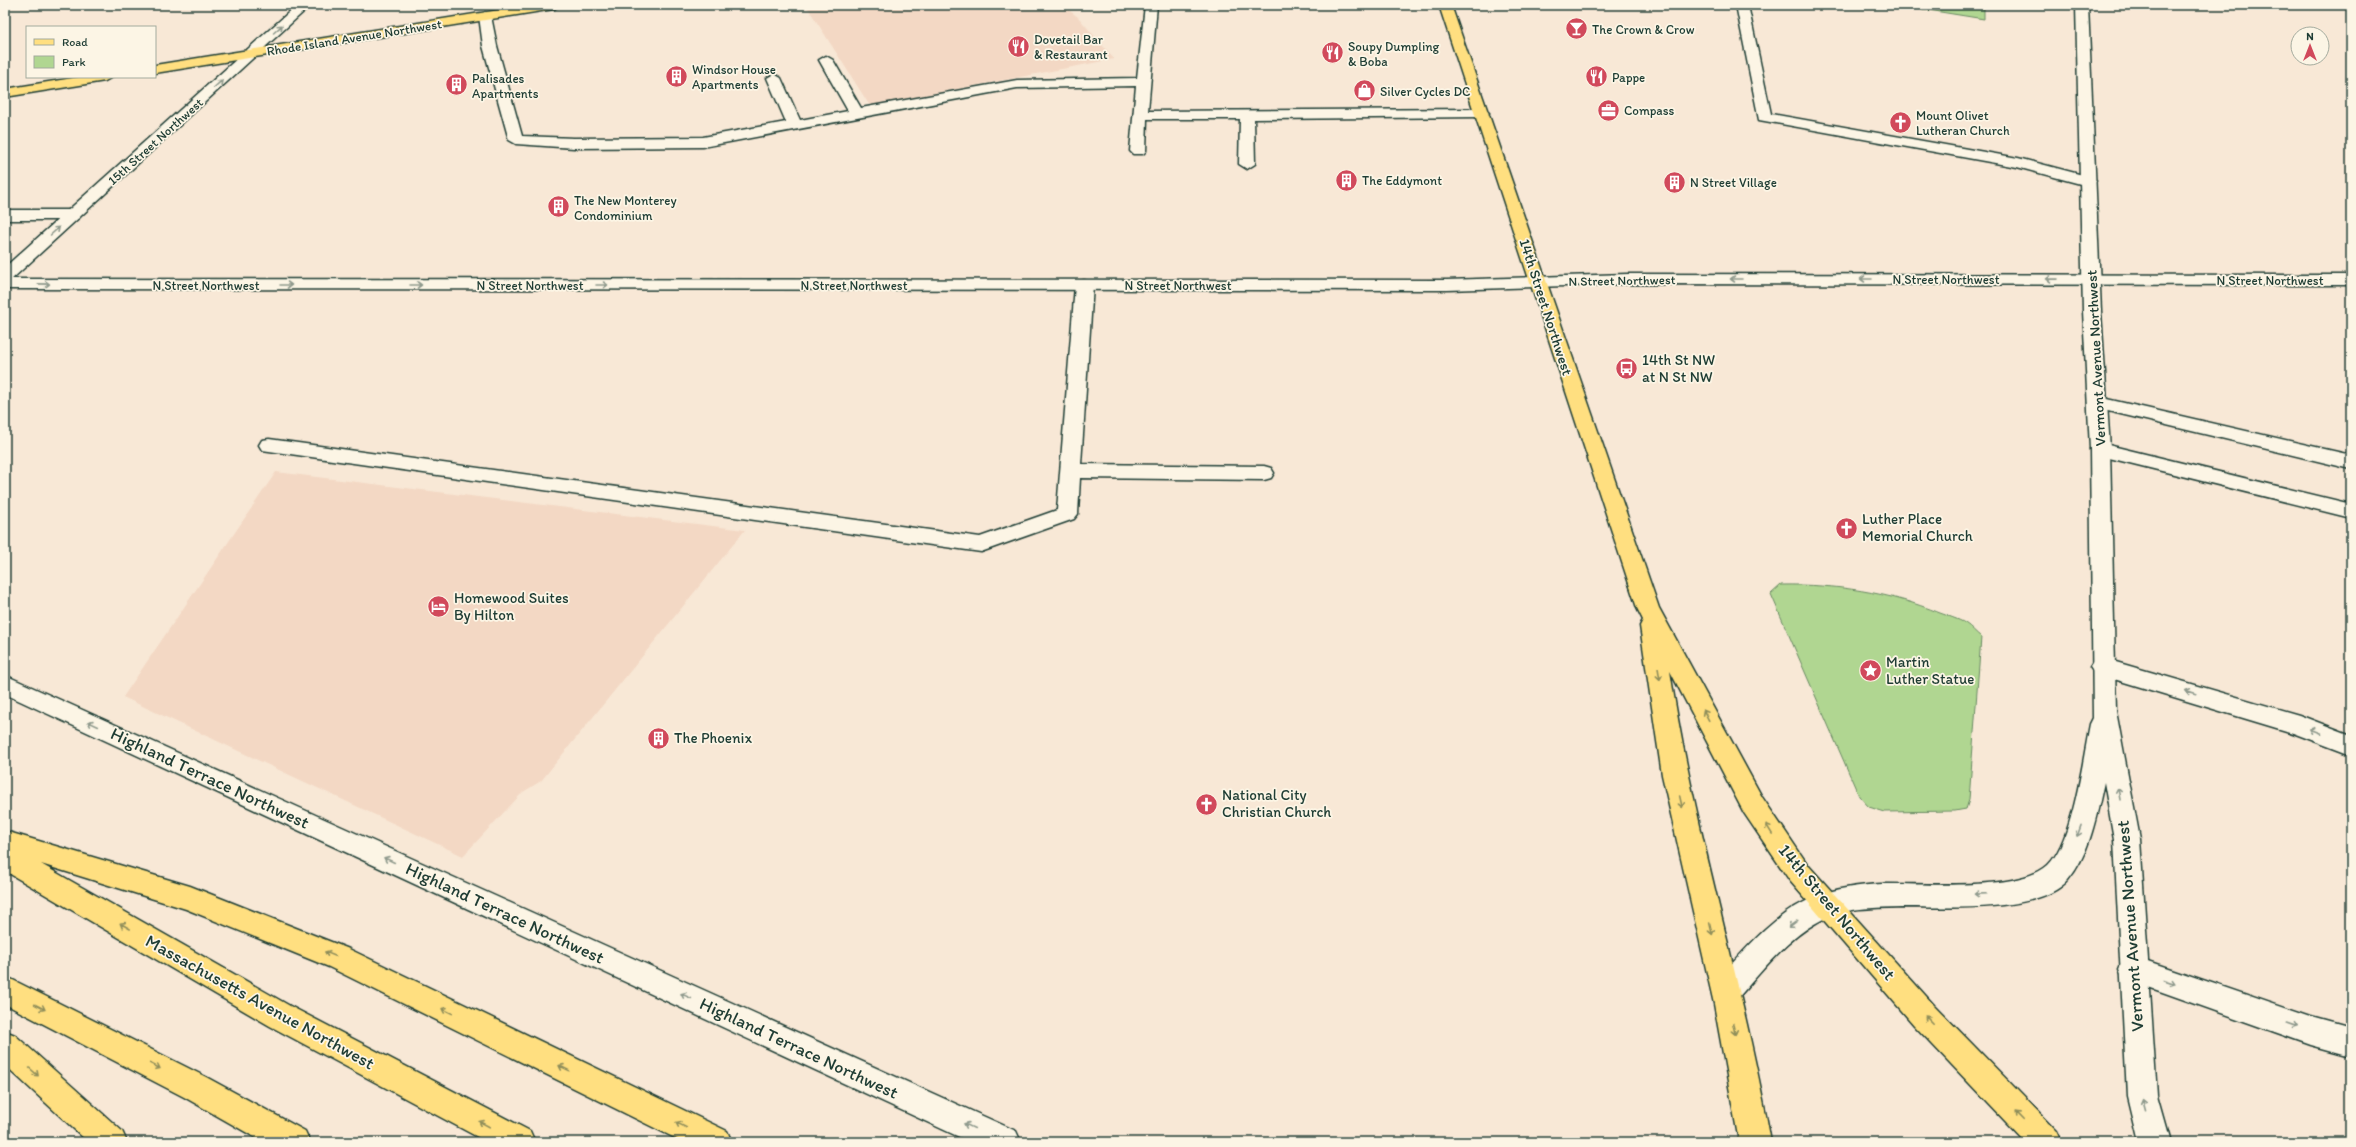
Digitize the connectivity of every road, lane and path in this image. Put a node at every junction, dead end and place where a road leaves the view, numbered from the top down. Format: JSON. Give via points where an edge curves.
{"nodes":[{"id":1,"x":305,"y":5,"type":"edge"},
{"id":2,"x":554,"y":5,"type":"edge"},
{"id":3,"x":1151,"y":5,"type":"edge"},
{"id":4,"x":1445,"y":5,"type":"edge"},
{"id":5,"x":1742,"y":5,"type":"edge"},
{"id":6,"x":2082,"y":5,"type":"edge"},
{"id":7,"x":485,"y":16,"type":"junction"},
{"id":8,"x":251,"y":54,"type":"junction"},
{"id":9,"x":826,"y":60,"type":"dead end"},
{"id":10,"x":156,"y":69,"type":"edge"},
{"id":11,"x":99,"y":78,"type":"edge"},
{"id":12,"x":774,"y":78,"type":"dead end"},
{"id":13,"x":1144,"y":82,"type":"junction"},
{"id":14,"x":6,"y":94,"type":"edge"},
{"id":15,"x":1482,"y":113,"type":"junction"},
{"id":16,"x":1247,"y":114,"type":"junction"},
{"id":17,"x":858,"y":115,"type":"junction"},
{"id":18,"x":1140,"y":115,"type":"junction"},
{"id":19,"x":795,"y":126,"type":"junction"},
{"id":20,"x":1138,"y":151,"type":"dead end"},
{"id":21,"x":1247,"y":164,"type":"dead end"},
{"id":22,"x":2088,"y":181,"type":"junction"},
{"id":23,"x":5,"y":215,"type":"edge"},
{"id":24,"x":73,"y":215,"type":"junction"},
{"id":25,"x":5,"y":276,"type":"edge"},
{"id":26,"x":2091,"y":280,"type":"junction"},
{"id":27,"x":2351,"y":280,"type":"edge"},
{"id":28,"x":1538,"y":282,"type":"junction"},
{"id":29,"x":5,"y":284,"type":"edge"},
{"id":30,"x":1084,"y":285,"type":"junction"},
{"id":31,"x":2098,"y":403,"type":"junction"},
{"id":32,"x":269,"y":445,"type":"dead end"},
{"id":33,"x":2100,"y":449,"type":"junction"},
{"id":34,"x":2351,"y":462,"type":"edge"},
{"id":35,"x":1070,"y":471,"type":"junction"},
{"id":36,"x":1264,"y":472,"type":"dead end"},
{"id":37,"x":2351,"y":511,"type":"edge"},
{"id":38,"x":1648,"y":608,"type":"junction"},
{"id":39,"x":2102,"y":666,"type":"junction"},
{"id":40,"x":5,"y":684,"type":"edge"},
{"id":41,"x":2104,"y":711,"type":"junction"},
{"id":42,"x":2351,"y":745,"type":"edge"},
{"id":43,"x":5,"y":842,"type":"edge"},
{"id":44,"x":5,"y":857,"type":"edge"},
{"id":45,"x":1826,"y":904,"type":"junction"},
{"id":46,"x":2133,"y":969,"type":"junction"},
{"id":47,"x":5,"y":989,"type":"edge"},
{"id":48,"x":1726,"y":991,"type":"junction"},
{"id":49,"x":2351,"y":1042,"type":"edge"},
{"id":50,"x":5,"y":1045,"type":"edge"},
{"id":51,"x":111,"y":1142,"type":"edge"},
{"id":52,"x":294,"y":1142,"type":"edge"},
{"id":53,"x":519,"y":1142,"type":"edge"},
{"id":54,"x":716,"y":1142,"type":"edge"},
{"id":55,"x":1005,"y":1142,"type":"edge"},
{"id":56,"x":1756,"y":1142,"type":"edge"},
{"id":57,"x":2046,"y":1142,"type":"edge"},
{"id":58,"x":2154,"y":1142,"type":"edge"}],
"edges":[{"from":8,"to":1,"type":"street","name":"15th Street Northwest","one_way":true},
{"from":2,"to":7,"type":"main road","name":"Rhode Island Avenue Northwest"},
{"from":3,"to":13,"type":"street"},
{"from":4,"to":15,"type":"main road","name":"14th Street Northwest"},
{"from":5,"to":22,"type":"street","via":[[1764,117],[2018,163]]},
{"from":6,"to":22,"type":"street","name":"Vermont Avenue Northwest"},
{"from":7,"to":8,"type":"main road","name":"Rhode Island Avenue Northwest"},
{"from":7,"to":19,"type":"street","via":[[490,46],[516,140],[589,143],[703,142]]},
{"from":8,"to":10,"type":"main road","name":"Rhode Island Avenue Northwest"},
{"from":24,"to":8,"type":"street","name":"15th Street Northwest","one_way":true},
{"from":9,"to":17,"type":"street"},
{"from":11,"to":14,"type":"main road"},
{"from":12,"to":19,"type":"street"},
{"from":13,"to":17,"type":"street","via":[[1017,84]]},
{"from":13,"to":18,"type":"street"},
{"from":15,"to":16,"type":"street"},
{"from":15,"to":28,"type":"main road","name":"14th Street Northwest"},
{"from":16,"to":18,"type":"street"},
{"from":16,"to":21,"type":"street"},
{"from":17,"to":19,"type":"street"},
{"from":18,"to":20,"type":"street"},
{"from":22,"to":26,"type":"street","name":"Vermont Avenue Northwest"},
{"from":23,"to":24,"type":"street"},
{"from":25,"to":24,"type":"street","name":"15th Street Northwest","one_way":true},
{"from":26,"to":27,"type":"street","name":"N Street Northwest"},
{"from":26,"to":28,"type":"street","name":"N Street Northwest","one_way":true,"via":[[1627,279]]},
{"from":26,"to":31,"type":"street","name":"Vermont Avenue Northwest"},
{"from":28,"to":30,"type":"street","name":"N Street Northwest","via":[[1447,285]]},
{"from":28,"to":38,"type":"main road","name":"14th Street Northwest"},
{"from":29,"to":30,"type":"street","name":"N Street Northwest","one_way":true},
{"from":30,"to":35,"type":"street"},
{"from":31,"to":33,"type":"street","name":"Vermont Avenue Northwest"},
{"from":31,"to":34,"type":"street"},
{"from":32,"to":35,"type":"street","via":[[981,545],[1067,514]]},
{"from":33,"to":37,"type":"street"},
{"from":33,"to":39,"type":"street","name":"Vermont Avenue Northwest"},
{"from":35,"to":36,"type":"street"},
{"from":45,"to":38,"type":"main road","name":"14th Street Northwest","one_way":true,"via":[[1799,873],[1753,805]]},
{"from":38,"to":48,"type":"main road","name":"14th Street Northwest","one_way":true,"via":[[1675,775]]},
{"from":39,"to":41,"type":"street","name":"Vermont Avenue Northwest"},
{"from":42,"to":39,"type":"street","one_way":true,"via":[[2299,725]]},
{"from":55,"to":40,"type":"street","name":"Highland Terrace Northwest","one_way":true},
{"from":41,"to":45,"type":"street","name":"Vermont Avenue Northwest","one_way":true,"via":[[2081,824],[2070,854],[2057,874],[2037,888],[2008,893],[1891,894],[1857,897]]},
{"from":46,"to":41,"type":"street","name":"Vermont Avenue Northwest","one_way":true,"via":[[2127,839]]},
{"from":54,"to":43,"type":"main road","one_way":true,"via":[[339,958],[190,898]]},
{"from":53,"to":44,"type":"main road","name":"Massachusetts Avenue Northwest","one_way":true,"via":[[280,1016]]},
{"from":45,"to":48,"type":"street","name":"Vermont Avenue Northwest","one_way":true,"via":[[1801,918],[1775,938]]},
{"from":57,"to":45,"type":"main road","name":"14th Street Northwest","one_way":true,"via":[[1924,1015]]},
{"from":46,"to":49,"type":"street","one_way":true,"via":[[2311,1032]]},
{"from":58,"to":46,"type":"street","name":"Vermont Avenue Northwest","one_way":true,"via":[[2142,1096]]},
{"from":47,"to":52,"type":"main road","one_way":true,"via":[[196,1087]]},
{"from":48,"to":56,"type":"main road","name":"14th Street Northwest","one_way":true},
{"from":50,"to":51,"type":"main road","one_way":true}]}
